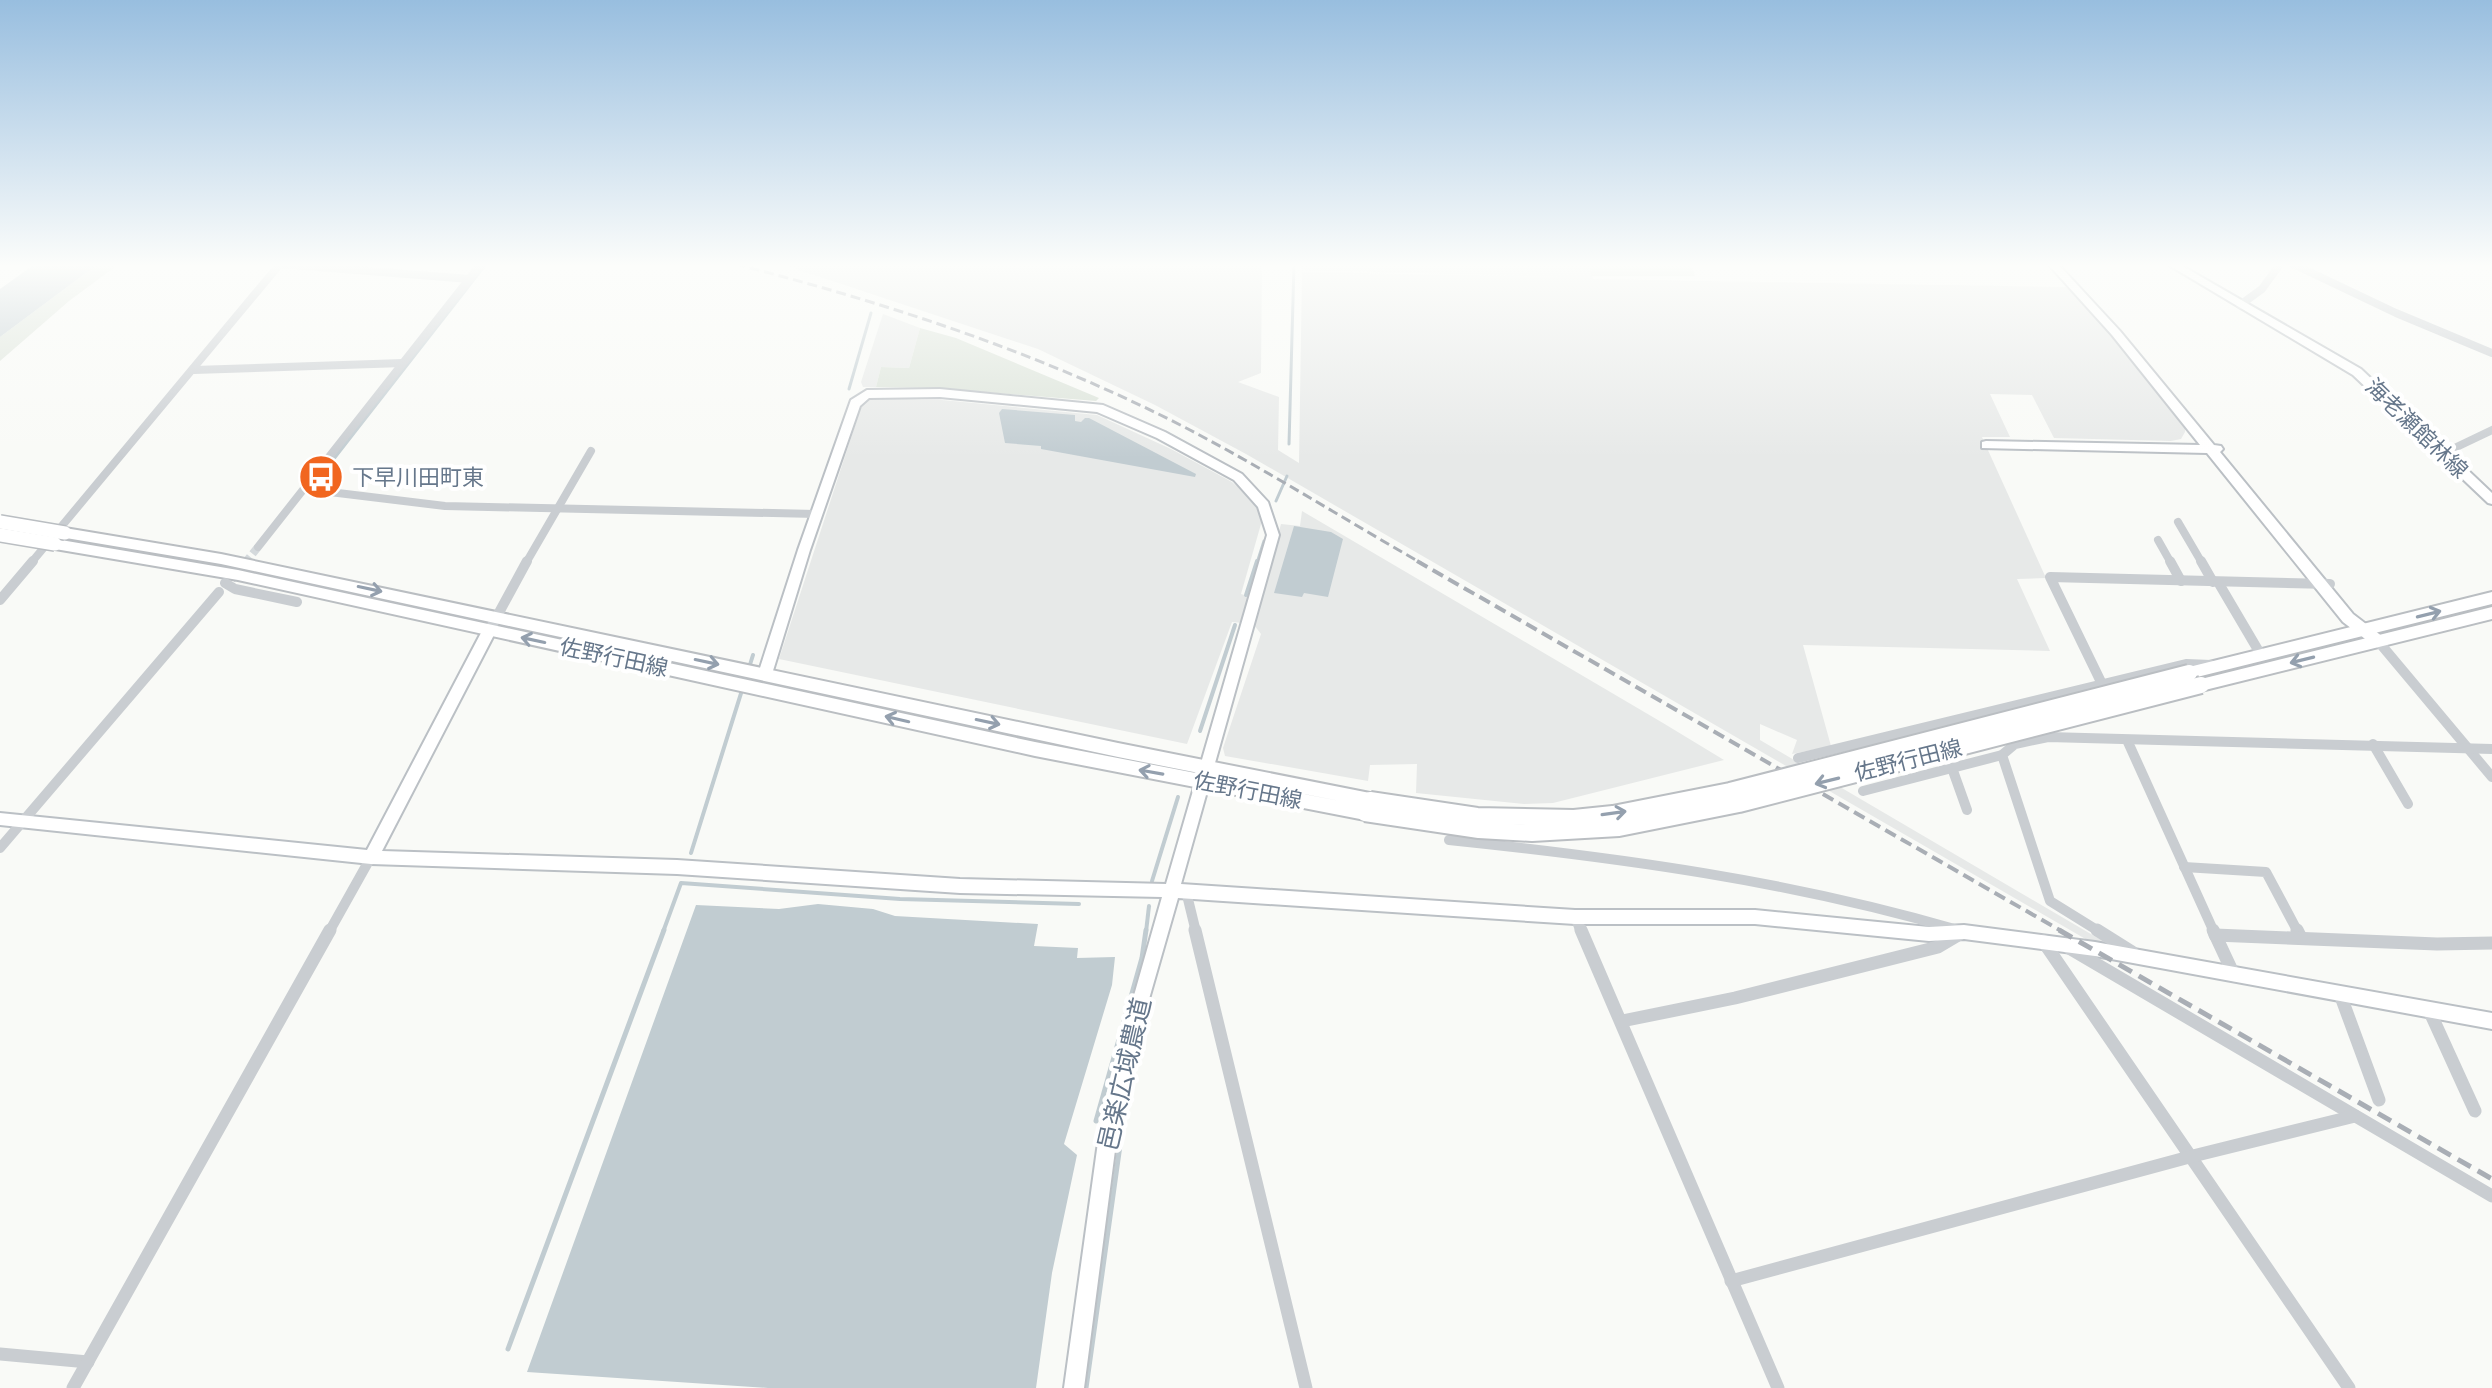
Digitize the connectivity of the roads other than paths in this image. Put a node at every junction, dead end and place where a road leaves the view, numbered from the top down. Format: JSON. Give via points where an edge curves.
{"nodes":[{"id":1,"x":227,"y":329,"type":"edge"},
{"id":2,"x":430,"y":329,"type":"edge"},
{"id":3,"x":2112,"y":329,"type":"edge"},
{"id":4,"x":2121,"y":329,"type":"edge"},
{"id":5,"x":2282,"y":329,"type":"edge"},
{"id":6,"x":2434,"y":329,"type":"edge"},
{"id":7,"x":2492,"y":353,"type":"edge"},
{"id":8,"x":403,"y":363,"type":"junction"},
{"id":9,"x":194,"y":370,"type":"junction"},
{"id":10,"x":2492,"y":430,"type":"edge"},
{"id":11,"x":1986,"y":445,"type":"dead end"},
{"id":12,"x":2216,"y":449,"type":"junction"},
{"id":13,"x":591,"y":451,"type":"dead end"},
{"id":14,"x":2444,"y":453,"type":"junction"},
{"id":15,"x":305,"y":489,"type":"junction"},
{"id":16,"x":2492,"y":500,"type":"edge"},
{"id":17,"x":556,"y":508,"type":"junction"},
{"id":18,"x":816,"y":514,"type":"junction"},
{"id":19,"x":0,"y":522,"type":"edge"},
{"id":20,"x":2178,"y":522,"type":"dead end"},
{"id":21,"x":0,"y":535,"type":"edge"},
{"id":22,"x":60,"y":538,"type":"junction"},
{"id":23,"x":2158,"y":540,"type":"dead end"},
{"id":24,"x":258,"y":547,"type":"tunnel mouth"},
{"id":25,"x":234,"y":581,"type":"junction"},
{"id":26,"x":2181,"y":581,"type":"junction"},
{"id":27,"x":2216,"y":582,"type":"junction"},
{"id":28,"x":2324,"y":584,"type":"junction"},
{"id":29,"x":219,"y":592,"type":"dead end"},
{"id":30,"x":2492,"y":598,"type":"edge"},
{"id":31,"x":0,"y":600,"type":"edge"},
{"id":32,"x":297,"y":602,"type":"dead end"},
{"id":33,"x":2492,"y":613,"type":"edge"},
{"id":34,"x":499,"y":616,"type":"junction"},
{"id":35,"x":489,"y":631,"type":"junction"},
{"id":36,"x":2372,"y":635,"type":"junction"},
{"id":37,"x":180,"y":637,"type":"junction"},
{"id":38,"x":2261,"y":655,"type":"junction"},
{"id":39,"x":2221,"y":665,"type":"junction"},
{"id":40,"x":765,"y":674,"type":"junction"},
{"id":41,"x":2195,"y":679,"type":"junction"},
{"id":42,"x":2102,"y":684,"type":"junction"},
{"id":43,"x":2127,"y":740,"type":"junction"},
{"id":44,"x":2373,"y":744,"type":"junction"},
{"id":45,"x":2469,"y":749,"type":"junction"},
{"id":46,"x":2492,"y":749,"type":"edge"},
{"id":47,"x":2002,"y":755,"type":"junction"},
{"id":48,"x":1798,"y":758,"type":"dead end"},
{"id":49,"x":1952,"y":768,"type":"junction"},
{"id":50,"x":1204,"y":774,"type":"junction"},
{"id":51,"x":2492,"y":777,"type":"edge"},
{"id":52,"x":1863,"y":791,"type":"dead end"},
{"id":53,"x":2408,"y":804,"type":"dead end"},
{"id":54,"x":1967,"y":810,"type":"dead end"},
{"id":55,"x":0,"y":819,"type":"edge"},
{"id":56,"x":21,"y":823,"type":"junction"},
{"id":57,"x":1449,"y":840,"type":"dead end"},
{"id":58,"x":0,"y":848,"type":"edge"},
{"id":59,"x":371,"y":857,"type":"junction"},
{"id":60,"x":2184,"y":867,"type":"junction"},
{"id":61,"x":1179,"y":891,"type":"junction"},
{"id":62,"x":1575,"y":917,"type":"junction"},
{"id":63,"x":1964,"y":932,"type":"junction"},
{"id":64,"x":2215,"y":935,"type":"junction"},
{"id":65,"x":2301,"y":938,"type":"junction"},
{"id":66,"x":2043,"y":941,"type":"junction"},
{"id":67,"x":2492,"y":943,"type":"edge"},
{"id":68,"x":2062,"y":944,"type":"junction"},
{"id":69,"x":2138,"y":956,"type":"junction"},
{"id":70,"x":2234,"y":975,"type":"junction"},
{"id":71,"x":2340,"y":994,"type":"junction"},
{"id":72,"x":2429,"y":1010,"type":"junction"},
{"id":73,"x":1622,"y":1021,"type":"junction"},
{"id":74,"x":2492,"y":1021,"type":"edge"},
{"id":75,"x":2379,"y":1100,"type":"dead end"},
{"id":76,"x":2475,"y":1111,"type":"dead end"},
{"id":77,"x":2355,"y":1116,"type":"junction"},
{"id":78,"x":2193,"y":1156,"type":"junction"},
{"id":79,"x":2492,"y":1196,"type":"edge"},
{"id":80,"x":1731,"y":1281,"type":"junction"},
{"id":81,"x":0,"y":1354,"type":"edge"},
{"id":82,"x":88,"y":1362,"type":"junction"},
{"id":83,"x":73,"y":1388,"type":"edge"},
{"id":84,"x":1074,"y":1388,"type":"edge"},
{"id":85,"x":1306,"y":1388,"type":"edge"},
{"id":86,"x":1778,"y":1388,"type":"edge"},
{"id":87,"x":2349,"y":1388,"type":"edge"}],
"edges":[{"from":1,"to":9,"type":"street"},
{"from":2,"to":8,"type":"street"},
{"from":3,"to":12,"type":"street"},
{"from":4,"to":12,"type":"street"},
{"from":5,"to":14,"type":"street","name":"海老瀬館林線","via":[[2357,372]]},
{"from":6,"to":7,"type":"street"},
{"from":8,"to":9,"type":"street"},
{"from":8,"to":15,"type":"street"},
{"from":9,"to":31,"type":"street"},
{"from":10,"to":14,"type":"street"},
{"from":11,"to":12,"type":"street"},
{"from":12,"to":28,"type":"street"},
{"from":13,"to":17,"type":"street"},
{"from":14,"to":16,"type":"street","name":"海老瀬館林線"},
{"from":15,"to":17,"type":"street","via":[[445,506]]},
{"from":15,"to":24,"type":"street"},
{"from":17,"to":18,"type":"street"},
{"from":17,"to":34,"type":"street"},
{"from":18,"to":40,"type":"street","name":"邑楽広域農道"},
{"from":18,"to":50,"type":"street","name":"邑楽広域農道","via":[[857,400],[873,392],[1090,406],[1161,435],[1238,477],[1264,505],[1273,535]]},
{"from":19,"to":22,"type":"main road","name":"佐野行田線","bridge":true},
{"from":20,"to":27,"type":"street"},
{"from":21,"to":22,"type":"main road","name":"佐野行田線","bridge":true},
{"from":22,"to":25,"type":"main road","name":"佐野行田線"},
{"from":22,"to":34,"type":"main road","name":"佐野行田線","one_way":true,"via":[[221,559]]},
{"from":23,"to":26,"type":"street"},
{"from":25,"to":32,"type":"street"},
{"from":25,"to":35,"type":"main road","name":"佐野行田線"},
{"from":25,"to":37,"type":"street"},
{"from":26,"to":27,"type":"street"},
{"from":26,"to":42,"type":"street","via":[[2050,577]]},
{"from":27,"to":28,"type":"street"},
{"from":27,"to":38,"type":"street"},
{"from":28,"to":36,"type":"street","via":[[2348,618]]},
{"from":29,"to":37,"type":"street"},
{"from":36,"to":30,"type":"main road","name":"佐野行田線","one_way":true},
{"from":33,"to":36,"type":"main road","name":"佐野行田線"},
{"from":34,"to":35,"type":"street"},
{"from":34,"to":40,"type":"main road","name":"佐野行田線","one_way":true},
{"from":50,"to":35,"type":"main road","name":"佐野行田線","one_way":true,"via":[[1035,749]]},
{"from":35,"to":59,"type":"street"},
{"from":36,"to":38,"type":"main road","name":"佐野行田線"},
{"from":36,"to":41,"type":"main road","name":"佐野行田線","one_way":true},
{"from":36,"to":45,"type":"street"},
{"from":37,"to":56,"type":"street"},
{"from":38,"to":39,"type":"main road","name":"佐野行田線"},
{"from":39,"to":41,"type":"main road","name":"佐野行田線"},
{"from":39,"to":42,"type":"street","via":[[2186,664]]},
{"from":40,"to":50,"type":"main road","name":"佐野行田線","one_way":true},
{"from":41,"to":50,"type":"main road","name":"佐野行田線","bridge":true,"via":[[1739,804],[1619,828],[1479,830]]},
{"from":42,"to":48,"type":"street"},
{"from":43,"to":44,"type":"street"},
{"from":43,"to":47,"type":"street","via":[[2048,737],[2015,744]]},
{"from":43,"to":60,"type":"street"},
{"from":44,"to":45,"type":"street"},
{"from":44,"to":53,"type":"street"},
{"from":45,"to":46,"type":"street"},
{"from":45,"to":51,"type":"street"},
{"from":47,"to":49,"type":"street"},
{"from":47,"to":69,"type":"street","via":[[2050,901]]},
{"from":49,"to":52,"type":"street"},
{"from":49,"to":54,"type":"street"},
{"from":50,"to":61,"type":"street","name":"邑楽広域農道"},
{"from":55,"to":56,"type":"street"},
{"from":56,"to":58,"type":"street"},
{"from":56,"to":59,"type":"street"},
{"from":57,"to":63,"type":"street","via":[[1661,864],[1887,908]]},
{"from":59,"to":61,"type":"street","via":[[677,867],[960,886]]},
{"from":59,"to":82,"type":"street"},
{"from":60,"to":64,"type":"street"},
{"from":60,"to":65,"type":"street","via":[[2266,872]]},
{"from":61,"to":62,"type":"street"},
{"from":61,"to":84,"type":"street","name":"邑楽広域農道","via":[[1108,1135]]},
{"from":61,"to":85,"type":"street"},
{"from":62,"to":63,"type":"street","via":[[1755,917],[1929,934]]},
{"from":62,"to":73,"type":"street"},
{"from":63,"to":66,"type":"street"},
{"from":63,"to":73,"type":"street","via":[[1938,947]]},
{"from":64,"to":65,"type":"street"},
{"from":64,"to":70,"type":"street"},
{"from":65,"to":67,"type":"street"},
{"from":66,"to":68,"type":"street"},
{"from":66,"to":78,"type":"street"},
{"from":68,"to":69,"type":"street"},
{"from":68,"to":77,"type":"street"},
{"from":69,"to":70,"type":"street"},
{"from":70,"to":71,"type":"street"},
{"from":71,"to":72,"type":"street"},
{"from":71,"to":75,"type":"street"},
{"from":72,"to":74,"type":"street"},
{"from":72,"to":76,"type":"street"},
{"from":73,"to":80,"type":"street"},
{"from":77,"to":78,"type":"street"},
{"from":77,"to":79,"type":"street"},
{"from":78,"to":80,"type":"street"},
{"from":78,"to":87,"type":"street"},
{"from":80,"to":86,"type":"street"},
{"from":81,"to":82,"type":"street"},
{"from":82,"to":83,"type":"street"}]}
